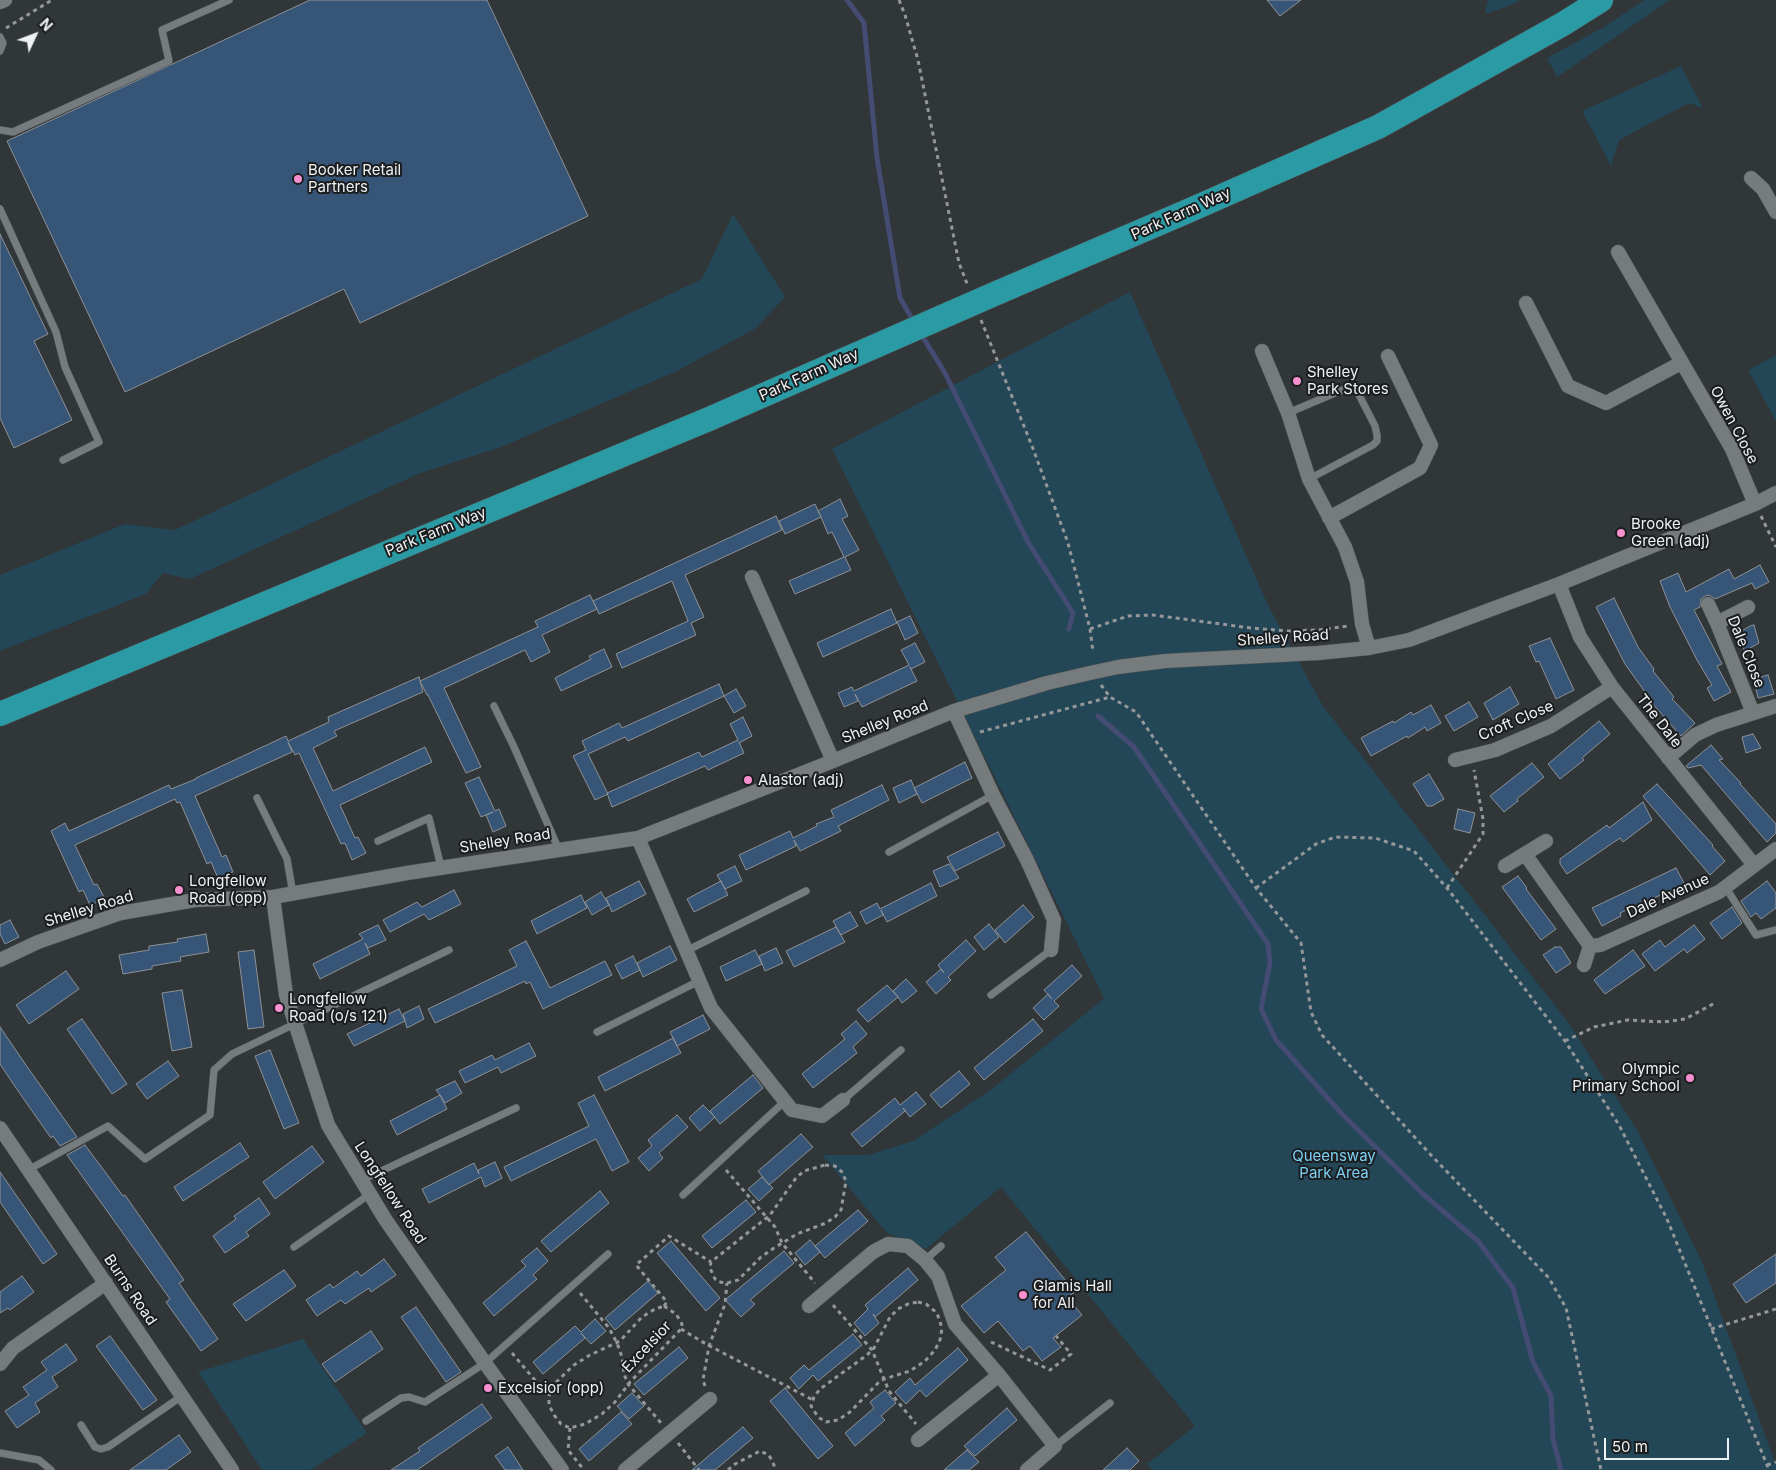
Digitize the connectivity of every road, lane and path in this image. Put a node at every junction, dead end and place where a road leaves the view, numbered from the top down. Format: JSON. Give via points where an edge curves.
{"nodes":[{"id":1,"x":5,"y":0,"type":"edge"},
{"id":2,"x":52,"y":0,"type":"edge"},
{"id":3,"x":229,"y":0,"type":"edge"},
{"id":4,"x":899,"y":0,"type":"edge"},
{"id":5,"x":1601,"y":0,"type":"edge"},
{"id":6,"x":0,"y":2,"type":"edge"},
{"id":7,"x":0,"y":31,"type":"edge"},
{"id":8,"x":0,"y":36,"type":"edge"},
{"id":9,"x":0,"y":51,"type":"edge"},
{"id":10,"x":0,"y":130,"type":"edge"},
{"id":11,"x":1751,"y":178,"type":"dead end"},
{"id":12,"x":0,"y":209,"type":"edge"},
{"id":13,"x":1776,"y":212,"type":"edge"},
{"id":14,"x":1618,"y":252,"type":"dead end"},
{"id":15,"x":969,"y":289,"type":"dead end"},
{"id":16,"x":1526,"y":303,"type":"dead end"},
{"id":17,"x":979,"y":314,"type":"dead end"},
{"id":18,"x":1262,"y":351,"type":"dead end"},
{"id":19,"x":1388,"y":356,"type":"dead end"},
{"id":20,"x":1681,"y":363,"type":"junction"},
{"id":21,"x":1288,"y":413,"type":"junction"},
{"id":22,"x":63,"y":460,"type":"dead end"},
{"id":23,"x":1309,"y":478,"type":"junction"},
{"id":24,"x":1776,"y":493,"type":"edge"},
{"id":25,"x":1755,"y":504,"type":"junction"},
{"id":26,"x":1329,"y":518,"type":"junction"},
{"id":27,"x":1776,"y":547,"type":"edge"},
{"id":28,"x":752,"y":577,"type":"dead end"},
{"id":29,"x":1559,"y":584,"type":"junction"},
{"id":30,"x":1708,"y":604,"type":"dead end"},
{"id":31,"x":1748,"y":607,"type":"dead end"},
{"id":32,"x":1717,"y":623,"type":"junction"},
{"id":33,"x":1362,"y":624,"type":"junction"},
{"id":34,"x":1090,"y":629,"type":"junction"},
{"id":35,"x":1369,"y":648,"type":"junction"},
{"id":36,"x":1094,"y":652,"type":"dead end"},
{"id":37,"x":1099,"y":682,"type":"dead end"},
{"id":38,"x":1612,"y":686,"type":"junction"},
{"id":39,"x":1110,"y":697,"type":"junction"},
{"id":40,"x":494,"y":706,"type":"dead end"},
{"id":41,"x":1776,"y":706,"type":"edge"},
{"id":42,"x":954,"y":711,"type":"junction"},
{"id":43,"x":1752,"y":713,"type":"junction"},
{"id":44,"x":0,"y":714,"type":"edge"},
{"id":45,"x":965,"y":736,"type":"junction"},
{"id":46,"x":1471,"y":756,"type":"junction"},
{"id":47,"x":1668,"y":758,"type":"junction"},
{"id":48,"x":1455,"y":760,"type":"dead end"},
{"id":49,"x":833,"y":761,"type":"junction"},
{"id":50,"x":993,"y":795,"type":"junction"},
{"id":51,"x":257,"y":798,"type":"dead end"},
{"id":52,"x":638,"y":838,"type":"junction"},
{"id":53,"x":378,"y":841,"type":"dead end"},
{"id":54,"x":1546,"y":841,"type":"dead end"},
{"id":55,"x":1776,"y":849,"type":"edge"},
{"id":56,"x":559,"y":850,"type":"junction"},
{"id":57,"x":889,"y":852,"type":"dead end"},
{"id":58,"x":1525,"y":854,"type":"junction"},
{"id":59,"x":1754,"y":865,"type":"junction"},
{"id":60,"x":1505,"y":866,"type":"dead end"},
{"id":61,"x":441,"y":868,"type":"junction"},
{"id":62,"x":1256,"y":888,"type":"junction"},
{"id":63,"x":1447,"y":888,"type":"junction"},
{"id":64,"x":1726,"y":888,"type":"junction"},
{"id":65,"x":806,"y":892,"type":"dead end"},
{"id":66,"x":293,"y":894,"type":"junction"},
{"id":67,"x":273,"y":897,"type":"junction"},
{"id":68,"x":1776,"y":930,"type":"edge"},
{"id":69,"x":1590,"y":946,"type":"junction"},
{"id":70,"x":449,"y":950,"type":"dead end"},
{"id":71,"x":1051,"y":950,"type":"joint"},
{"id":72,"x":686,"y":951,"type":"junction"},
{"id":73,"x":0,"y":960,"type":"edge"},
{"id":74,"x":1584,"y":966,"type":"dead end"},
{"id":75,"x":699,"y":980,"type":"junction"},
{"id":76,"x":991,"y":995,"type":"dead end"},
{"id":77,"x":1714,"y":1003,"type":"dead end"},
{"id":78,"x":295,"y":1024,"type":"junction"},
{"id":79,"x":597,"y":1032,"type":"dead end"},
{"id":80,"x":1565,"y":1041,"type":"junction"},
{"id":81,"x":901,"y":1050,"type":"dead end"},
{"id":82,"x":843,"y":1100,"type":"joint"},
{"id":83,"x":785,"y":1101,"type":"junction"},
{"id":84,"x":516,"y":1108,"type":"dead end"},
{"id":85,"x":0,"y":1128,"type":"edge"},
{"id":86,"x":28,"y":1170,"type":"junction"},
{"id":87,"x":362,"y":1180,"type":"junction"},
{"id":88,"x":370,"y":1194,"type":"junction"},
{"id":89,"x":683,"y":1195,"type":"dead end"},
{"id":90,"x":942,"y":1246,"type":"dead end"},
{"id":91,"x":294,"y":1247,"type":"dead end"},
{"id":92,"x":608,"y":1254,"type":"dead end"},
{"id":93,"x":925,"y":1260,"type":"junction"},
{"id":94,"x":711,"y":1262,"type":"junction"},
{"id":95,"x":106,"y":1283,"type":"junction"},
{"id":96,"x":727,"y":1283,"type":"junction"},
{"id":97,"x":573,"y":1285,"type":"junction"},
{"id":98,"x":664,"y":1306,"type":"junction"},
{"id":99,"x":809,"y":1306,"type":"dead end"},
{"id":100,"x":1776,"y":1309,"type":"edge"},
{"id":101,"x":681,"y":1329,"type":"junction"},
{"id":102,"x":1711,"y":1329,"type":"junction"},
{"id":103,"x":1056,"y":1336,"type":"dead end"},
{"id":104,"x":617,"y":1343,"type":"junction"},
{"id":105,"x":986,"y":1344,"type":"dead end"},
{"id":106,"x":505,"y":1345,"type":"junction"},
{"id":107,"x":709,"y":1346,"type":"junction"},
{"id":108,"x":1,"y":1360,"type":"edge"},
{"id":109,"x":485,"y":1363,"type":"junction"},
{"id":110,"x":999,"y":1375,"type":"junction"},
{"id":111,"x":628,"y":1384,"type":"junction"},
{"id":112,"x":552,"y":1386,"type":"junction"},
{"id":113,"x":182,"y":1396,"type":"junction"},
{"id":114,"x":710,"y":1399,"type":"joint"},
{"id":115,"x":813,"y":1400,"type":"junction"},
{"id":116,"x":1110,"y":1402,"type":"dead end"},
{"id":117,"x":366,"y":1421,"type":"dead end"},
{"id":118,"x":81,"y":1425,"type":"dead end"},
{"id":119,"x":570,"y":1428,"type":"junction"},
{"id":120,"x":670,"y":1433,"type":"junction"},
{"id":121,"x":918,"y":1440,"type":"dead end"},
{"id":122,"x":1055,"y":1446,"type":"junction"},
{"id":123,"x":0,"y":1453,"type":"edge"},
{"id":124,"x":1776,"y":1462,"type":"edge"},
{"id":125,"x":1767,"y":1465,"type":"junction"},
{"id":126,"x":51,"y":1470,"type":"edge"},
{"id":127,"x":232,"y":1470,"type":"edge"},
{"id":128,"x":562,"y":1470,"type":"edge"},
{"id":129,"x":584,"y":1470,"type":"edge"},
{"id":130,"x":624,"y":1470,"type":"edge"},
{"id":131,"x":699,"y":1470,"type":"edge"},
{"id":132,"x":728,"y":1470,"type":"edge"},
{"id":133,"x":773,"y":1470,"type":"edge"},
{"id":134,"x":1027,"y":1470,"type":"edge"},
{"id":135,"x":1601,"y":1470,"type":"edge"},
{"id":136,"x":1769,"y":1470,"type":"edge"}],
"edges":[{"from":1,"to":6,"type":"street"},
{"from":2,"to":7,"type":"path"},
{"from":3,"to":10,"type":"lane","via":[[162,30],[169,61],[13,132]]},
{"from":4,"to":15,"type":"path","via":[[918,60],[959,263]]},
{"from":5,"to":44,"type":"highway","name":"Park Farm Way","bridge":true,"via":[[1378,127],[709,419]]},
{"from":8,"to":9,"type":"lane","via":[[3,43]]},
{"from":11,"to":13,"type":"street","via":[[1763,189]]},
{"from":12,"to":22,"type":"lane","via":[[56,332],[65,366],[99,442]]},
{"from":14,"to":20,"type":"street","name":"Owen Close"},
{"from":16,"to":20,"type":"street","via":[[1568,386],[1606,403]]},
{"from":17,"to":34,"type":"path","via":[[1068,543]]},
{"from":18,"to":21,"type":"street"},
{"from":19,"to":26,"type":"street","via":[[1431,445],[1420,468]]},
{"from":20,"to":25,"type":"street","name":"Owen Close","via":[[1732,449]]},
{"from":21,"to":23,"type":"street"},
{"from":21,"to":23,"type":"lane","via":[[1349,387],[1356,391],[1375,426],[1377,435],[1373,445]]},
{"from":23,"to":26,"type":"street"},
{"from":24,"to":25,"type":"street","name":"Shelley Road"},
{"from":25,"to":27,"type":"path"},
{"from":25,"to":29,"type":"street","name":"Shelley Road"},
{"from":26,"to":33,"type":"street","via":[[1346,548],[1356,582]]},
{"from":28,"to":49,"type":"street"},
{"from":29,"to":35,"type":"street","name":"Shelley Road","via":[[1409,640]]},
{"from":29,"to":38,"type":"street","name":"The Dale","via":[[1580,637]]},
{"from":30,"to":32,"type":"street","name":"Dale Close"},
{"from":31,"to":32,"type":"street"},
{"from":32,"to":43,"type":"street","name":"Dale Close"},
{"from":33,"to":34,"type":"path","via":[[1288,631],[1153,615],[1128,616]]},
{"from":33,"to":35,"type":"street"},
{"from":34,"to":36,"type":"path"},
{"from":35,"to":42,"type":"street","name":"Shelley Road","via":[[1118,667],[1047,683]]},
{"from":37,"to":39,"type":"path"},
{"from":38,"to":46,"type":"street","name":"Croft Close","via":[[1551,726],[1495,750]]},
{"from":38,"to":47,"type":"street","name":"The Dale"},
{"from":39,"to":45,"type":"path"},
{"from":39,"to":62,"type":"path","via":[[1136,712]]},
{"from":40,"to":56,"type":"lane"},
{"from":41,"to":43,"type":"street","name":"Dale Close"},
{"from":42,"to":45,"type":"street"},
{"from":42,"to":49,"type":"street","name":"Shelley Road"},
{"from":43,"to":47,"type":"street","name":"Dale Close","via":[[1695,735]]},
{"from":45,"to":50,"type":"street"},
{"from":46,"to":48,"type":"street","name":"Croft Close"},
{"from":46,"to":63,"type":"path","via":[[1483,834]]},
{"from":47,"to":59,"type":"street","name":"The Dale"},
{"from":49,"to":52,"type":"street","name":"Shelley Road"},
{"from":50,"to":57,"type":"lane"},
{"from":50,"to":71,"type":"street","via":[[1028,860],[1054,920]]},
{"from":51,"to":66,"type":"lane","via":[[287,859]]},
{"from":52,"to":56,"type":"street","name":"Shelley Road"},
{"from":52,"to":72,"type":"street"},
{"from":53,"to":61,"type":"lane","via":[[429,818]]},
{"from":54,"to":58,"type":"street"},
{"from":55,"to":59,"type":"street","name":"Dale Avenue"},
{"from":56,"to":61,"type":"street","name":"Shelley Road"},
{"from":58,"to":60,"type":"street"},
{"from":58,"to":69,"type":"street"},
{"from":59,"to":64,"type":"street","name":"Dale Avenue"},
{"from":61,"to":66,"type":"street","name":"Shelley Road"},
{"from":62,"to":63,"type":"path","via":[[1316,844],[1336,837],[1375,838],[1414,851]]},
{"from":62,"to":135,"type":"path","via":[[1301,943],[1311,1012],[1322,1035],[1549,1278],[1566,1308]]},
{"from":63,"to":80,"type":"path"},
{"from":64,"to":68,"type":"lane","via":[[1756,935]]},
{"from":64,"to":69,"type":"street","name":"Dale Avenue","via":[[1600,945]]},
{"from":65,"to":72,"type":"lane"},
{"from":66,"to":67,"type":"street","name":"Shelley Road"},
{"from":67,"to":73,"type":"street","name":"Shelley Road","via":[[195,900],[121,912],[38,942]]},
{"from":67,"to":78,"type":"street","name":"Longfellow Road","via":[[286,995]]},
{"from":69,"to":74,"type":"street"},
{"from":70,"to":78,"type":"lane"},
{"from":71,"to":76,"type":"lane"},
{"from":72,"to":75,"type":"street"},
{"from":75,"to":79,"type":"lane"},
{"from":75,"to":83,"type":"street","via":[[711,1008]]},
{"from":77,"to":80,"type":"path","via":[[1685,1019],[1664,1022],[1628,1020],[1594,1027]]},
{"from":78,"to":86,"type":"lane","via":[[232,1054],[214,1070],[210,1115],[145,1159],[108,1126]]},
{"from":78,"to":87,"type":"street","name":"Longfellow Road","via":[[328,1125]]},
{"from":80,"to":102,"type":"path","via":[[1619,1125],[1667,1219]]},
{"from":81,"to":82,"type":"lane"},
{"from":82,"to":83,"type":"street","via":[[822,1116],[792,1110]]},
{"from":83,"to":89,"type":"lane"},
{"from":84,"to":87,"type":"lane"},
{"from":85,"to":86,"type":"street","name":"Burns Road"},
{"from":86,"to":95,"type":"street","name":"Burns Road"},
{"from":87,"to":88,"type":"street","name":"Longfellow Road"},
{"from":88,"to":91,"type":"lane"},
{"from":88,"to":109,"type":"street","name":"Longfellow Road"},
{"from":90,"to":93,"type":"lane"},
{"from":92,"to":97,"type":"lane"},
{"from":93,"to":99,"type":"street","via":[[908,1246],[888,1244],[873,1252]]},
{"from":93,"to":110,"type":"street","via":[[938,1276],[955,1324]]},
{"from":94,"to":96,"type":"path","via":[[715,1280]]},
{"from":94,"to":96,"type":"path","via":[[770,1216],[789,1186],[804,1171],[830,1165],[842,1172],[846,1181],[844,1196],[841,1210],[835,1217],[774,1248],[738,1280]]},
{"from":94,"to":98,"type":"path","via":[[669,1236],[636,1265],[667,1302]]},
{"from":95,"to":108,"type":"street","via":[[13,1348]]},
{"from":95,"to":113,"type":"street","name":"Burns Road"},
{"from":96,"to":107,"type":"path","via":[[724,1304]]},
{"from":97,"to":104,"type":"path","via":[[609,1328]]},
{"from":97,"to":106,"type":"lane"},
{"from":98,"to":101,"type":"path","name":"Excelsior","via":[[676,1314],[682,1324]]},
{"from":98,"to":104,"type":"path","name":"Excelsior","via":[[642,1317]]},
{"from":100,"to":102,"type":"path"},
{"from":101,"to":107,"type":"path"},
{"from":101,"to":111,"type":"path","name":"Excelsior"},
{"from":102,"to":125,"type":"path"},
{"from":103,"to":105,"type":"path","via":[[1071,1354],[1050,1370],[989,1341]]},
{"from":104,"to":111,"type":"path"},
{"from":104,"to":112,"type":"path","name":"Excelsior","via":[[590,1354]]},
{"from":106,"to":109,"type":"lane"},
{"from":106,"to":112,"type":"path","via":[[539,1385]]},
{"from":107,"to":114,"type":"path","via":[[703,1380]]},
{"from":107,"to":115,"type":"path"},
{"from":109,"to":117,"type":"lane","via":[[426,1402],[401,1398]]},
{"from":109,"to":128,"type":"street","name":"Longfellow Road"},
{"from":110,"to":121,"type":"street"},
{"from":110,"to":122,"type":"street"},
{"from":111,"to":119,"type":"path","name":"Excelsior","via":[[602,1414]]},
{"from":111,"to":120,"type":"path"},
{"from":112,"to":119,"type":"path","via":[[549,1405],[561,1424]]},
{"from":113,"to":118,"type":"lane","via":[[108,1447],[96,1447]]},
{"from":113,"to":127,"type":"street","name":"Burns Road"},
{"from":114,"to":120,"type":"street"},
{"from":115,"to":115,"type":"path","via":[[812,1406],[818,1417],[826,1422],[838,1420],[884,1379],[910,1371],[925,1361],[940,1340],[942,1328],[937,1313],[918,1302],[898,1309],[890,1317],[874,1348],[820,1389]]},
{"from":116,"to":122,"type":"lane"},
{"from":119,"to":129,"type":"path","via":[[568,1450]]},
{"from":120,"to":130,"type":"street"},
{"from":120,"to":131,"type":"path"},
{"from":122,"to":134,"type":"street"},
{"from":123,"to":126,"type":"lane","via":[[39,1460]]},
{"from":124,"to":125,"type":"path"},
{"from":125,"to":136,"type":"path"},
{"from":132,"to":133,"type":"path","via":[[760,1451],[769,1455],[774,1464]]}]}
